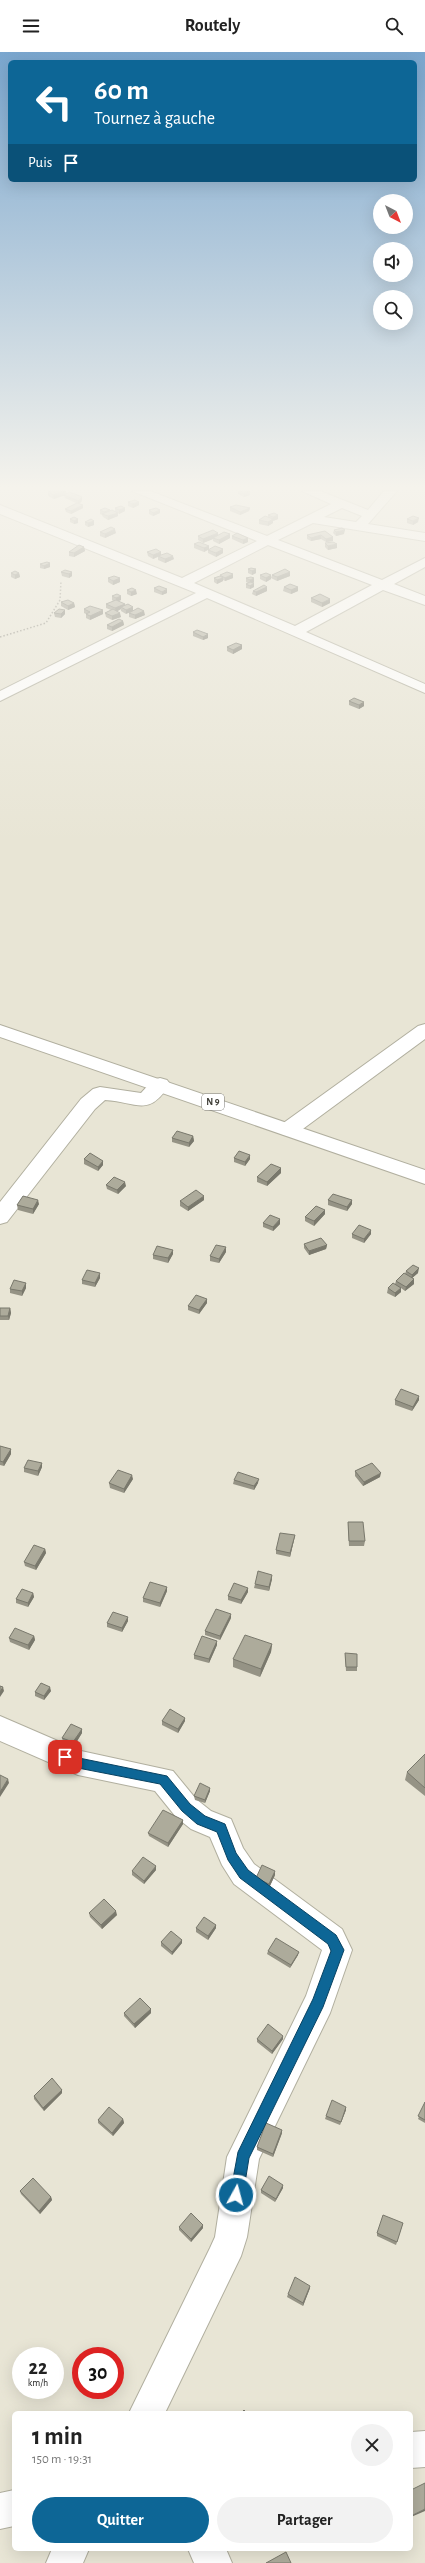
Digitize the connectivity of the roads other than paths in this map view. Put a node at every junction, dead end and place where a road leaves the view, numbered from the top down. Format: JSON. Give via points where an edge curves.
{"nodes":[{"id":1,"x":177,"y":608,"type":"edge"},
{"id":2,"x":242,"y":608,"type":"edge"},
{"id":3,"x":339,"y":608,"type":"edge"},
{"id":4,"x":295,"y":632,"type":"junction"},
{"id":5,"x":425,"y":689,"type":"edge"},
{"id":6,"x":0,"y":696,"type":"edge"},
{"id":7,"x":425,"y":1030,"type":"edge"},
{"id":8,"x":0,"y":1031,"type":"edge"},
{"id":9,"x":160,"y":1084,"type":"junction"},
{"id":10,"x":289,"y":1129,"type":"junction"},
{"id":11,"x":425,"y":1177,"type":"edge"},
{"id":12,"x":0,"y":1217,"type":"edge"},
{"id":13,"x":0,"y":1728,"type":"edge"},
{"id":14,"x":147,"y":2411,"type":"edge"},
{"id":15,"x":425,"y":2449,"type":"edge"},
{"id":16,"x":413,"y":2450,"type":"edge"},
{"id":17,"x":12,"y":2508,"type":"edge"},
{"id":18,"x":0,"y":2511,"type":"edge"},
{"id":19,"x":70,"y":2551,"type":"edge"},
{"id":20,"x":207,"y":2551,"type":"edge"},
{"id":21,"x":64,"y":2563,"type":"edge"},
{"id":22,"x":214,"y":2563,"type":"edge"}],
"edges":[{"from":1,"to":6,"type":"street"},
{"from":2,"to":4,"type":"street"},
{"from":3,"to":4,"type":"street"},
{"from":4,"to":5,"type":"street"},
{"from":7,"to":10,"type":"street"},
{"from":8,"to":9,"type":"street","number":"N 9"},
{"from":9,"to":10,"type":"street","number":"N 9"},
{"from":9,"to":12,"type":"street","via":[[146,1100],[100,1093],[88,1104]]},
{"from":10,"to":11,"type":"street","number":"N 9"},
{"from":13,"to":14,"type":"street","via":[[78,1763],[163,1780],[186,1808],[201,1820],[221,1828],[232,1856],[244,1874],[332,1940],[337,1950],[319,2002],[243,2156],[231,2237],[224,2256]]},
{"from":15,"to":16,"type":"street"},
{"from":17,"to":18,"type":"street"},
{"from":19,"to":21,"type":"street"},
{"from":20,"to":22,"type":"street"}]}
